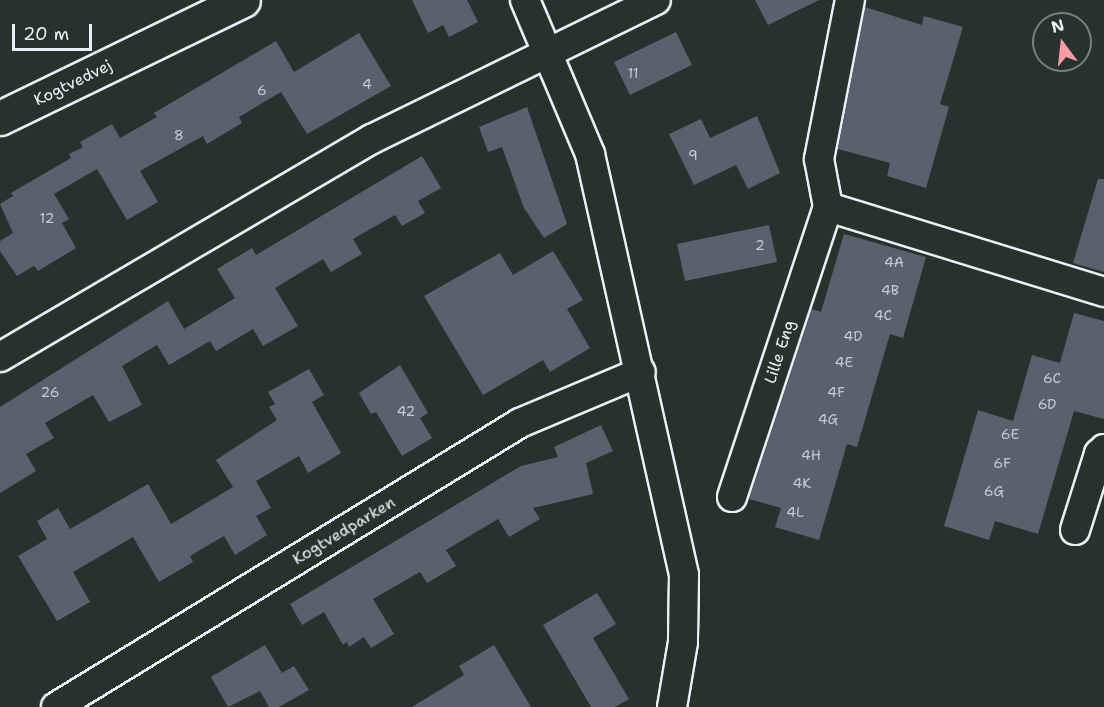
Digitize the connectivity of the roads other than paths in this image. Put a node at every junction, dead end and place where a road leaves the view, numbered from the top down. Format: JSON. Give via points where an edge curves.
{"nodes":[{"id":1,"x":525,"y":0,"type":"edge"},
{"id":2,"x":656,"y":0,"type":"edge"},
{"id":3,"x":850,"y":0,"type":"edge"},
{"id":4,"x":239,"y":1,"type":"edge"},
{"id":5,"x":549,"y":52,"type":"junction"},
{"id":6,"x":0,"y":118,"type":"edge"},
{"id":7,"x":828,"y":207,"type":"junction"},
{"id":8,"x":1104,"y":292,"type":"edge"},
{"id":9,"x":0,"y":357,"type":"edge"},
{"id":10,"x":641,"y":372,"type":"junction"},
{"id":11,"x":1104,"y":448,"type":"edge"},
{"id":12,"x":732,"y":497,"type":"dead end"},
{"id":13,"x":1075,"y":530,"type":"dead end"},
{"id":14,"x":56,"y":707,"type":"edge"},
{"id":15,"x":672,"y":707,"type":"edge"}],
"edges":[{"from":1,"to":5,"type":"street"},
{"from":2,"to":5,"type":"street"},
{"from":3,"to":7,"type":"street","name":"Lille Eng","via":[[819,159]]},
{"from":4,"to":6,"type":"street","name":"Kogtvedvej"},
{"from":5,"to":9,"type":"street","via":[[372,139]]},
{"from":5,"to":10,"type":"street","via":[[591,154]]},
{"from":7,"to":8,"type":"street"},
{"from":7,"to":12,"type":"street","name":"Lille Eng"},
{"from":10,"to":14,"type":"street","name":"Kogtvedparken","via":[[520,423]]},
{"from":10,"to":15,"type":"street","via":[[684,575],[683,642]]},
{"from":11,"to":13,"type":"street"}]}
